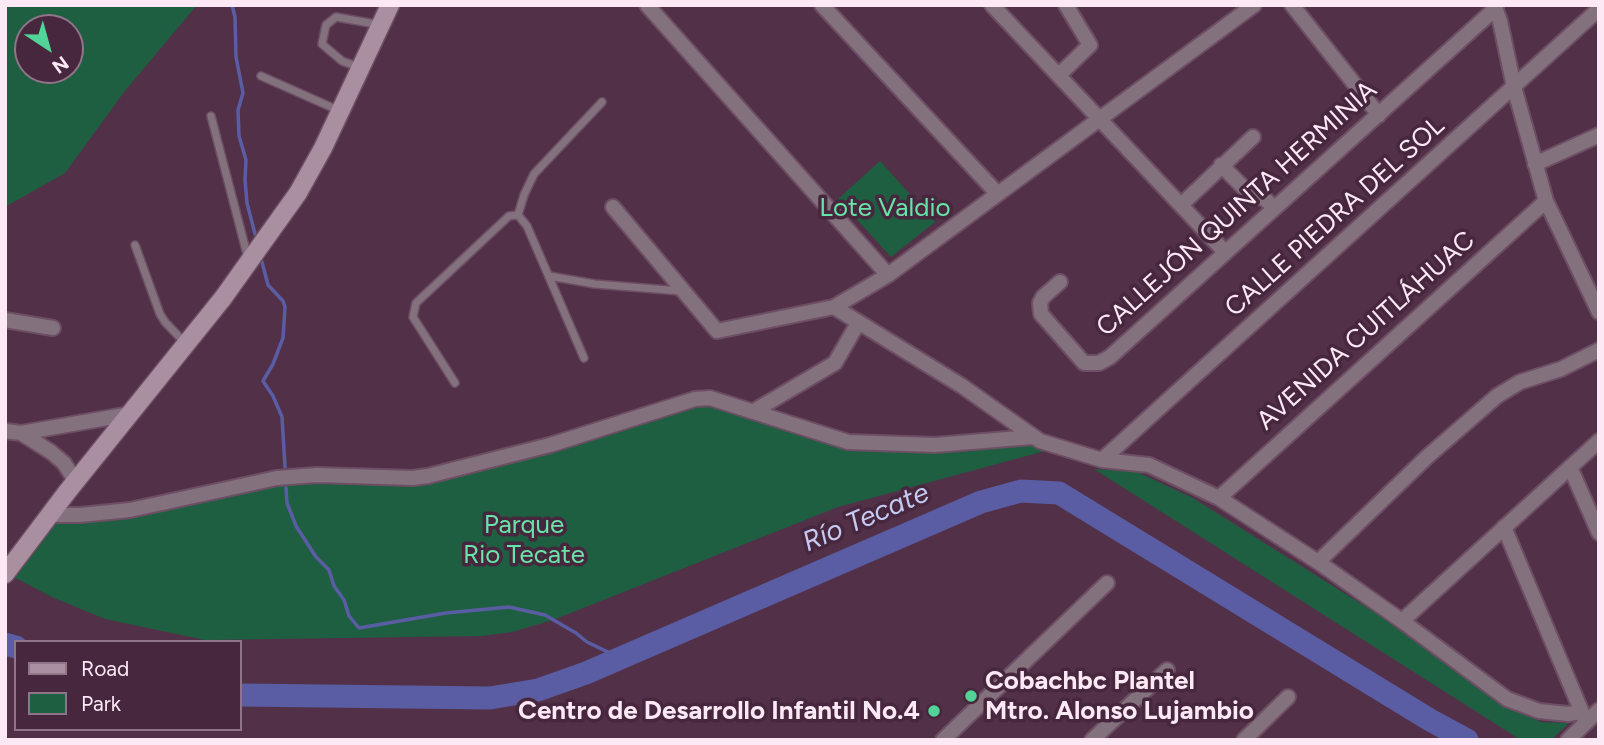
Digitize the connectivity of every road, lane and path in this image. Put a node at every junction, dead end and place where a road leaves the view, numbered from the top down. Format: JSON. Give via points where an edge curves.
{"nodes":[{"id":1,"x":390,"y":5,"type":"edge"},
{"id":2,"x":648,"y":5,"type":"edge"},
{"id":3,"x":822,"y":5,"type":"edge"},
{"id":4,"x":992,"y":5,"type":"edge"},
{"id":5,"x":1066,"y":5,"type":"edge"},
{"id":6,"x":1254,"y":5,"type":"edge"},
{"id":7,"x":1292,"y":5,"type":"edge"},
{"id":8,"x":1495,"y":7,"type":"edge"},
{"id":9,"x":1599,"y":9,"type":"edge"},
{"id":10,"x":381,"y":25,"type":"junction"},
{"id":11,"x":362,"y":68,"type":"junction"},
{"id":12,"x":1059,"y":75,"type":"junction"},
{"id":13,"x":261,"y":76,"type":"dead end"},
{"id":14,"x":1514,"y":88,"type":"junction"},
{"id":15,"x":602,"y":102,"type":"dead end"},
{"id":16,"x":341,"y":111,"type":"junction"},
{"id":17,"x":1379,"y":115,"type":"junction"},
{"id":18,"x":211,"y":116,"type":"dead end"},
{"id":19,"x":1100,"y":118,"type":"junction"},
{"id":20,"x":1599,"y":135,"type":"edge"},
{"id":21,"x":1253,"y":137,"type":"dead end"},
{"id":22,"x":1535,"y":164,"type":"junction"},
{"id":23,"x":1222,"y":165,"type":"junction"},
{"id":24,"x":997,"y":193,"type":"junction"},
{"id":25,"x":1546,"y":201,"type":"junction"},
{"id":26,"x":1181,"y":205,"type":"junction"},
{"id":27,"x":613,"y":207,"type":"dead end"},
{"id":28,"x":1274,"y":208,"type":"junction"},
{"id":29,"x":518,"y":215,"type":"junction"},
{"id":30,"x":135,"y":245,"type":"dead end"},
{"id":31,"x":1225,"y":252,"type":"junction"},
{"id":32,"x":249,"y":262,"type":"junction"},
{"id":33,"x":888,"y":275,"type":"junction"},
{"id":34,"x":549,"y":276,"type":"junction"},
{"id":35,"x":1060,"y":282,"type":"dead end"},
{"id":36,"x":684,"y":291,"type":"junction"},
{"id":37,"x":834,"y":307,"type":"junction"},
{"id":38,"x":1599,"y":312,"type":"edge"},
{"id":39,"x":5,"y":320,"type":"edge"},
{"id":40,"x":858,"y":323,"type":"junction"},
{"id":41,"x":53,"y":328,"type":"dead end"},
{"id":42,"x":186,"y":344,"type":"junction"},
{"id":43,"x":1599,"y":350,"type":"edge"},
{"id":44,"x":584,"y":358,"type":"dead end"},
{"id":45,"x":455,"y":383,"type":"dead end"},
{"id":46,"x":754,"y":411,"type":"junction"},
{"id":47,"x":130,"y":414,"type":"junction"},
{"id":48,"x":5,"y":431,"type":"edge"},
{"id":49,"x":22,"y":433,"type":"junction"},
{"id":50,"x":1032,"y":437,"type":"junction"},
{"id":51,"x":1599,"y":441,"type":"edge"},
{"id":52,"x":1102,"y":460,"type":"junction"},
{"id":53,"x":1570,"y":467,"type":"junction"},
{"id":54,"x":76,"y":482,"type":"junction"},
{"id":55,"x":1219,"y":498,"type":"junction"},
{"id":56,"x":50,"y":514,"type":"junction"},
{"id":57,"x":1504,"y":527,"type":"junction"},
{"id":58,"x":1599,"y":533,"type":"edge"},
{"id":59,"x":1318,"y":562,"type":"junction"},
{"id":60,"x":5,"y":574,"type":"edge"},
{"id":61,"x":1107,"y":583,"type":"dead end"},
{"id":62,"x":1402,"y":621,"type":"junction"},
{"id":63,"x":1167,"y":670,"type":"dead end"},
{"id":64,"x":1288,"y":697,"type":"dead end"},
{"id":65,"x":1599,"y":710,"type":"edge"},
{"id":66,"x":1584,"y":717,"type":"junction"},
{"id":67,"x":943,"y":740,"type":"edge"},
{"id":68,"x":1092,"y":740,"type":"edge"},
{"id":69,"x":1244,"y":740,"type":"edge"},
{"id":70,"x":1568,"y":740,"type":"edge"}],
"edges":[{"from":1,"to":10,"type":"main road"},
{"from":2,"to":33,"type":"street"},
{"from":3,"to":24,"type":"street"},
{"from":4,"to":12,"type":"street"},
{"from":5,"to":12,"type":"street","via":[[1090,48]]},
{"from":6,"to":19,"type":"street"},
{"from":7,"to":17,"type":"street"},
{"from":8,"to":14,"type":"street"},
{"from":8,"to":17,"type":"street","name":"CALLEJÓN QUINTA HERMINIA"},
{"from":9,"to":14,"type":"street","name":"CALLE PIEDRA DEL SOL"},
{"from":10,"to":11,"type":"main road"},
{"from":10,"to":11,"type":"lane","via":[[336,17],[326,25],[322,44],[342,61]]},
{"from":11,"to":16,"type":"main road"},
{"from":12,"to":19,"type":"street"},
{"from":13,"to":16,"type":"lane"},
{"from":14,"to":22,"type":"street"},
{"from":14,"to":52,"type":"street","name":"CALLE PIEDRA DEL SOL"},
{"from":15,"to":29,"type":"lane","via":[[534,174]]},
{"from":16,"to":32,"type":"main road","via":[[298,193]]},
{"from":17,"to":28,"type":"street","name":"CALLEJÓN QUINTA HERMINIA"},
{"from":18,"to":32,"type":"lane"},
{"from":19,"to":24,"type":"street"},
{"from":19,"to":26,"type":"street"},
{"from":20,"to":22,"type":"street"},
{"from":21,"to":23,"type":"street"},
{"from":22,"to":25,"type":"street"},
{"from":23,"to":26,"type":"street"},
{"from":23,"to":28,"type":"street","via":[[1250,194]]},
{"from":24,"to":33,"type":"street"},
{"from":25,"to":38,"type":"street"},
{"from":25,"to":55,"type":"street","name":"AVENIDA CUITLÁHUAC"},
{"from":26,"to":31,"type":"street"},
{"from":27,"to":36,"type":"street"},
{"from":28,"to":31,"type":"street","name":"CALLEJÓN QUINTA HERMINIA"},
{"from":29,"to":34,"type":"lane"},
{"from":29,"to":45,"type":"lane","via":[[509,216],[416,303],[413,317]]},
{"from":30,"to":42,"type":"lane","via":[[160,314]]},
{"from":31,"to":35,"type":"street","name":"CALLEJÓN QUINTA HERMINIA","via":[[1100,363],[1077,358],[1041,314],[1040,303]]},
{"from":32,"to":42,"type":"main road"},
{"from":33,"to":37,"type":"street"},
{"from":34,"to":36,"type":"lane"},
{"from":34,"to":44,"type":"lane"},
{"from":36,"to":37,"type":"street","via":[[717,331]]},
{"from":37,"to":40,"type":"street"},
{"from":39,"to":41,"type":"street"},
{"from":40,"to":46,"type":"street","via":[[835,363]]},
{"from":40,"to":50,"type":"street","via":[[962,386]]},
{"from":42,"to":47,"type":"main road"},
{"from":43,"to":59,"type":"street","via":[[1497,396]]},
{"from":46,"to":50,"type":"street","via":[[848,442],[936,445]]},
{"from":46,"to":56,"type":"street","via":[[710,398],[695,399],[428,477],[277,478],[130,510]]},
{"from":47,"to":49,"type":"street"},
{"from":47,"to":54,"type":"main road"},
{"from":48,"to":49,"type":"street"},
{"from":49,"to":54,"type":"street","via":[[51,452]]},
{"from":50,"to":52,"type":"street"},
{"from":51,"to":53,"type":"street"},
{"from":52,"to":55,"type":"street","via":[[1149,465]]},
{"from":53,"to":57,"type":"street"},
{"from":53,"to":58,"type":"street"},
{"from":54,"to":56,"type":"main road"},
{"from":55,"to":59,"type":"street"},
{"from":56,"to":60,"type":"main road"},
{"from":57,"to":62,"type":"street"},
{"from":57,"to":66,"type":"street"},
{"from":59,"to":62,"type":"street"},
{"from":61,"to":67,"type":"street"},
{"from":62,"to":66,"type":"street","via":[[1507,699],[1538,712]]},
{"from":63,"to":68,"type":"street"},
{"from":64,"to":69,"type":"street"},
{"from":65,"to":66,"type":"street"},
{"from":66,"to":70,"type":"street"}]}
